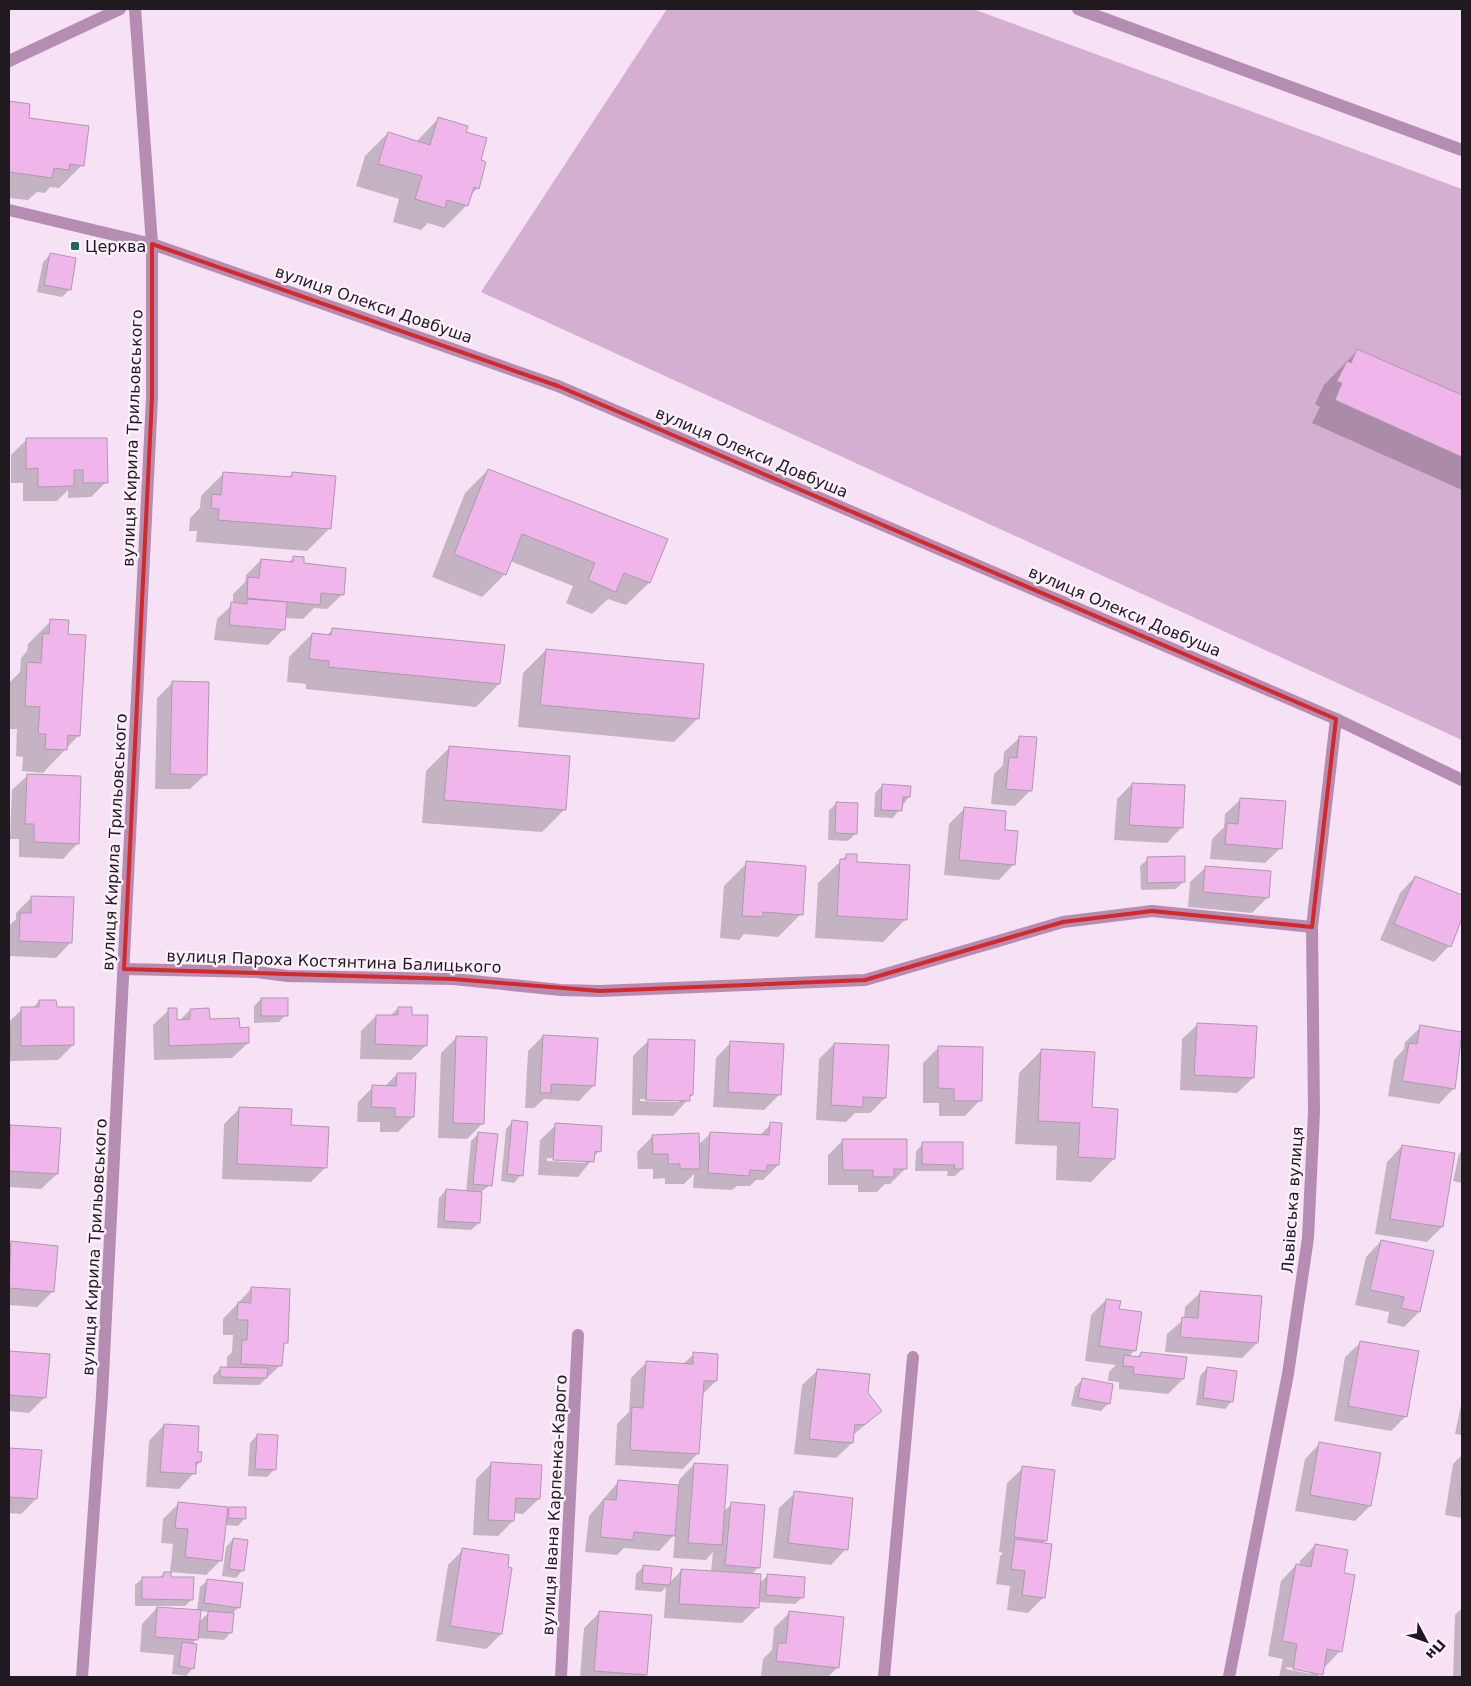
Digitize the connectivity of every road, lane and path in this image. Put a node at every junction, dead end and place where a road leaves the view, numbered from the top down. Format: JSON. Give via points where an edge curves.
{"nodes":[{"id":1,"x":120,"y":9,"type":"edge"},
{"id":2,"x":134,"y":9,"type":"edge"},
{"id":3,"x":1078,"y":9,"type":"edge"},
{"id":4,"x":9,"y":61,"type":"edge"},
{"id":5,"x":1462,"y":150,"type":"edge"},
{"id":6,"x":9,"y":210,"type":"edge"},
{"id":7,"x":152,"y":244,"type":"junction"},
{"id":8,"x":1336,"y":719,"type":"junction"},
{"id":9,"x":1462,"y":780,"type":"edge"},
{"id":10,"x":1312,"y":927,"type":"junction"},
{"id":11,"x":124,"y":969,"type":"junction"},
{"id":12,"x":578,"y":1335,"type":"dead end"},
{"id":13,"x":913,"y":1357,"type":"dead end"},
{"id":14,"x":82,"y":1677,"type":"edge"},
{"id":15,"x":561,"y":1677,"type":"edge"},
{"id":16,"x":884,"y":1677,"type":"edge"},
{"id":17,"x":1229,"y":1677,"type":"edge"}],
"edges":[{"from":1,"to":4,"type":"street"},
{"from":2,"to":7,"type":"street","name":"вулиця Кирила Трильовського"},
{"from":3,"to":5,"type":"street"},
{"from":6,"to":7,"type":"street","name":"вулиця Олекси Довбуша"},
{"from":7,"to":8,"type":"street","name":"вулиця Олекси Довбуша","via":[[558,386]]},
{"from":7,"to":11,"type":"street","name":"вулиця Кирила Трильовського","via":[[152,398]]},
{"from":8,"to":9,"type":"street","name":"вулиця Олекси Довбуша"},
{"from":8,"to":10,"type":"street","name":"Львівська вулиця"},
{"from":10,"to":11,"type":"street","name":"вулиця Пароха Костянтина Балицького","via":[[1152,911],[1063,922],[865,980],[600,991],[454,979]]},
{"from":10,"to":17,"type":"street","name":"Львівська вулиця","via":[[1314,1112],[1308,1238],[1288,1374]]},
{"from":11,"to":14,"type":"street","name":"вулиця Кирила Трильовського","via":[[102,1396]]},
{"from":12,"to":15,"type":"street","name":"вулиця Івана Карпенка-Карого"},
{"from":13,"to":16,"type":"street"}]}
